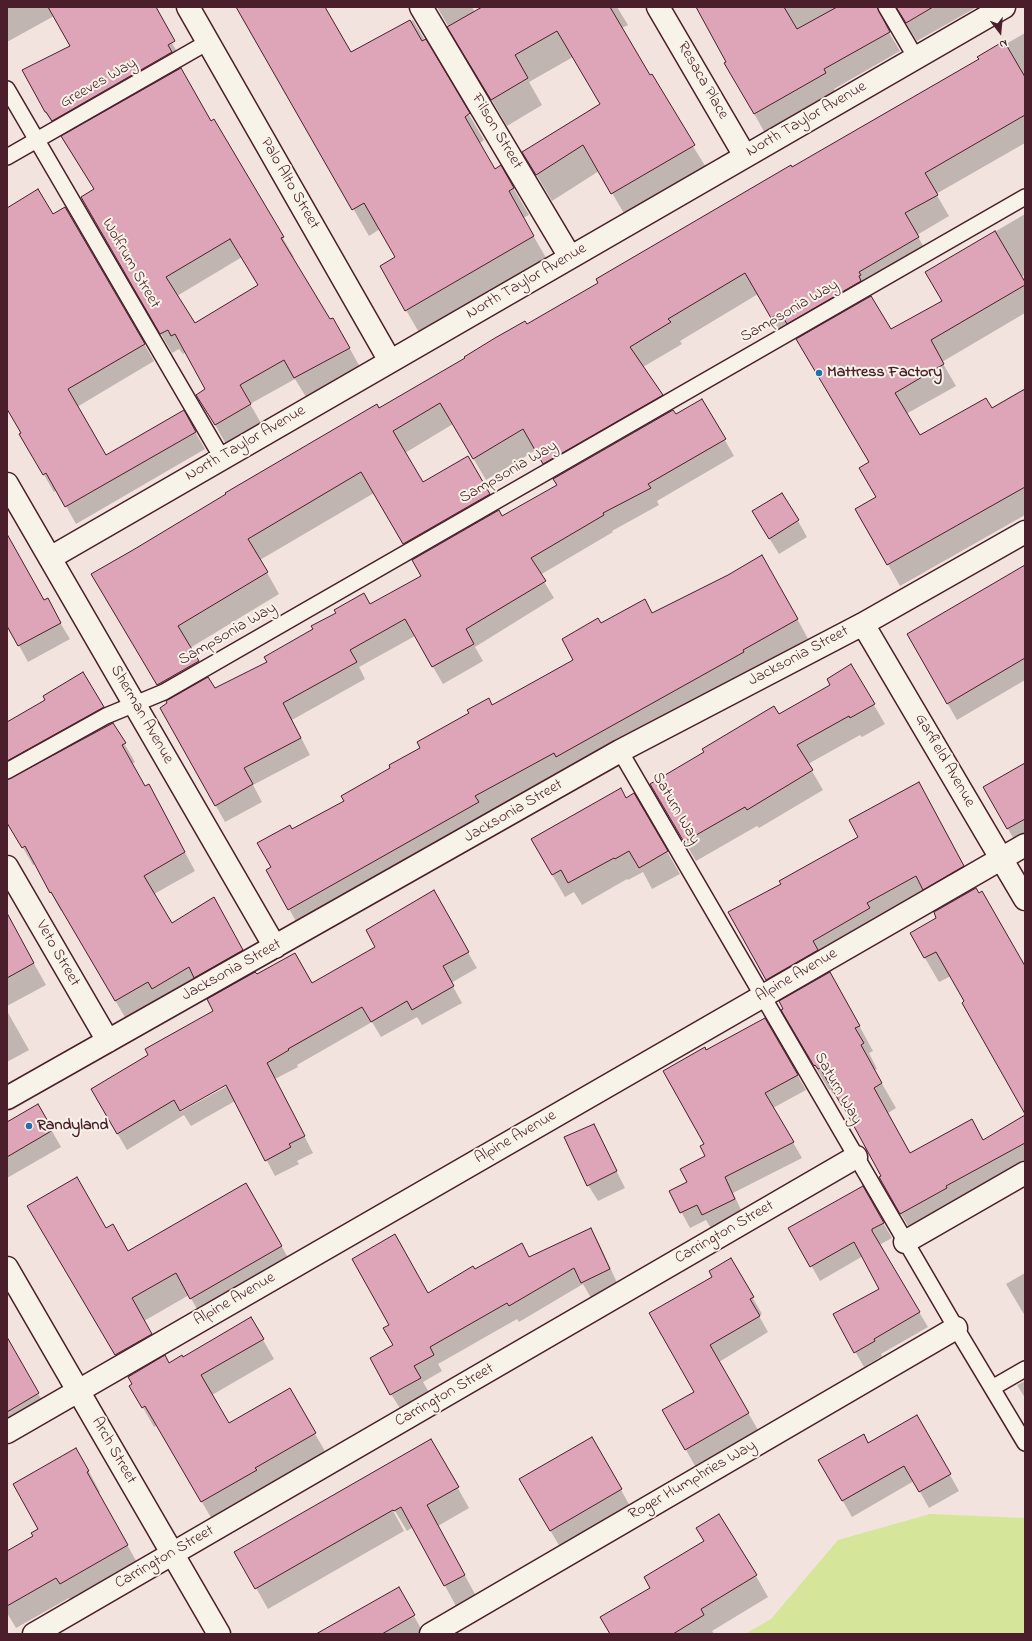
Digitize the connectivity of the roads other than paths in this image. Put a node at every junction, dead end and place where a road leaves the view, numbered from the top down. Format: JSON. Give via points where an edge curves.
{"nodes":[{"id":1,"x":188,"y":7,"type":"edge"},
{"id":2,"x":421,"y":7,"type":"edge"},
{"id":3,"x":658,"y":7,"type":"edge"},
{"id":4,"x":886,"y":7,"type":"edge"},
{"id":5,"x":1004,"y":7,"type":"edge"},
{"id":6,"x":208,"y":42,"type":"junction"},
{"id":7,"x":916,"y":58,"type":"junction"},
{"id":8,"x":7,"y":89,"type":"edge"},
{"id":9,"x":37,"y":140,"type":"junction"},
{"id":10,"x":745,"y":156,"type":"junction"},
{"id":11,"x":7,"y":157,"type":"edge"},
{"id":12,"x":1025,"y":197,"type":"edge"},
{"id":13,"x":570,"y":257,"type":"junction"},
{"id":14,"x":390,"y":361,"type":"junction"},
{"id":15,"x":222,"y":458,"type":"junction"},
{"id":16,"x":7,"y":484,"type":"edge"},
{"id":17,"x":1025,"y":532,"type":"edge"},
{"id":18,"x":50,"y":558,"type":"junction"},
{"id":19,"x":863,"y":624,"type":"junction"},
{"id":20,"x":134,"y":704,"type":"junction"},
{"id":21,"x":620,"y":751,"type":"junction"},
{"id":22,"x":7,"y":771,"type":"edge"},
{"id":23,"x":1025,"y":845,"type":"edge"},
{"id":24,"x":1001,"y":858,"type":"junction"},
{"id":25,"x":7,"y":867,"type":"edge"},
{"id":26,"x":1025,"y":899,"type":"edge"},
{"id":27,"x":275,"y":947,"type":"junction"},
{"id":28,"x":763,"y":996,"type":"junction"},
{"id":29,"x":108,"y":1041,"type":"junction"},
{"id":30,"x":7,"y":1098,"type":"edge"},
{"id":31,"x":856,"y":1157,"type":"junction"},
{"id":32,"x":1025,"y":1173,"type":"edge"},
{"id":33,"x":906,"y":1242,"type":"junction"},
{"id":34,"x":7,"y":1268,"type":"edge"},
{"id":35,"x":956,"y":1328,"type":"junction"},
{"id":36,"x":1025,"y":1370,"type":"edge"},
{"id":37,"x":992,"y":1388,"type":"junction"},
{"id":38,"x":78,"y":1391,"type":"junction"},
{"id":39,"x":7,"y":1432,"type":"edge"},
{"id":40,"x":1025,"y":1443,"type":"edge"},
{"id":41,"x":172,"y":1554,"type":"junction"},
{"id":42,"x":34,"y":1634,"type":"edge"},
{"id":43,"x":219,"y":1634,"type":"edge"},
{"id":44,"x":431,"y":1634,"type":"edge"}],
"edges":[{"from":1,"to":6,"type":"street","name":"Palo Alto Street"},
{"from":2,"to":13,"type":"street","name":"Filson Street"},
{"from":3,"to":10,"type":"street","name":"Resaca Place"},
{"from":4,"to":7,"type":"lane"},
{"from":5,"to":7,"type":"street","name":"North Taylor Avenue"},
{"from":6,"to":9,"type":"lane","name":"Greeves Way"},
{"from":6,"to":14,"type":"street","name":"Palo Alto Street"},
{"from":7,"to":10,"type":"street","name":"North Taylor Avenue"},
{"from":8,"to":9,"type":"lane","name":"Wolfrum Street"},
{"from":9,"to":11,"type":"lane","name":"Greeves Way"},
{"from":9,"to":15,"type":"lane","name":"Wolfrum Street"},
{"from":10,"to":13,"type":"street","name":"North Taylor Avenue"},
{"from":12,"to":20,"type":"lane","name":"Sampsonia Way","via":[[164,692]]},
{"from":13,"to":14,"type":"street","name":"North Taylor Avenue"},
{"from":14,"to":15,"type":"street","name":"North Taylor Avenue"},
{"from":15,"to":18,"type":"street","name":"North Taylor Avenue"},
{"from":16,"to":18,"type":"street","name":"Sherman Avenue"},
{"from":17,"to":19,"type":"street","name":"Jacksonia Street"},
{"from":18,"to":20,"type":"street","name":"Sherman Avenue"},
{"from":19,"to":21,"type":"street","name":"Jacksonia Street"},
{"from":19,"to":24,"type":"street","name":"Garfield Avenue"},
{"from":20,"to":22,"type":"lane","name":"Sampsonia Way","via":[[106,716]]},
{"from":20,"to":27,"type":"street","name":"Sherman Avenue"},
{"from":21,"to":27,"type":"street","name":"Jacksonia Street"},
{"from":21,"to":28,"type":"lane","name":"Saturn Way"},
{"from":23,"to":24,"type":"street","name":"Alpine Avenue"},
{"from":24,"to":26,"type":"street","name":"Garfield Avenue"},
{"from":24,"to":28,"type":"street","name":"Alpine Avenue"},
{"from":25,"to":29,"type":"street","name":"Veto Street"},
{"from":27,"to":29,"type":"street","name":"Jacksonia Street"},
{"from":28,"to":31,"type":"lane","name":"Saturn Way"},
{"from":28,"to":38,"type":"street","name":"Alpine Avenue"},
{"from":29,"to":30,"type":"street","name":"Jacksonia Street"},
{"from":31,"to":33,"type":"lane","name":"Saturn Way"},
{"from":31,"to":41,"type":"street","name":"Carrington Street"},
{"from":32,"to":33,"type":"street"},
{"from":33,"to":35,"type":"lane","name":"Saturn Way"},
{"from":34,"to":38,"type":"street","name":"Arch Street"},
{"from":35,"to":37,"type":"lane","name":"Saturn Way"},
{"from":35,"to":44,"type":"street","name":"Roger Humphries Way"},
{"from":36,"to":37,"type":"lane"},
{"from":37,"to":40,"type":"lane","name":"Saturn Way"},
{"from":38,"to":39,"type":"street","name":"Alpine Avenue"},
{"from":38,"to":41,"type":"street","name":"Arch Street"},
{"from":41,"to":42,"type":"street","name":"Carrington Street"},
{"from":41,"to":43,"type":"street","name":"Arch Street"}]}
